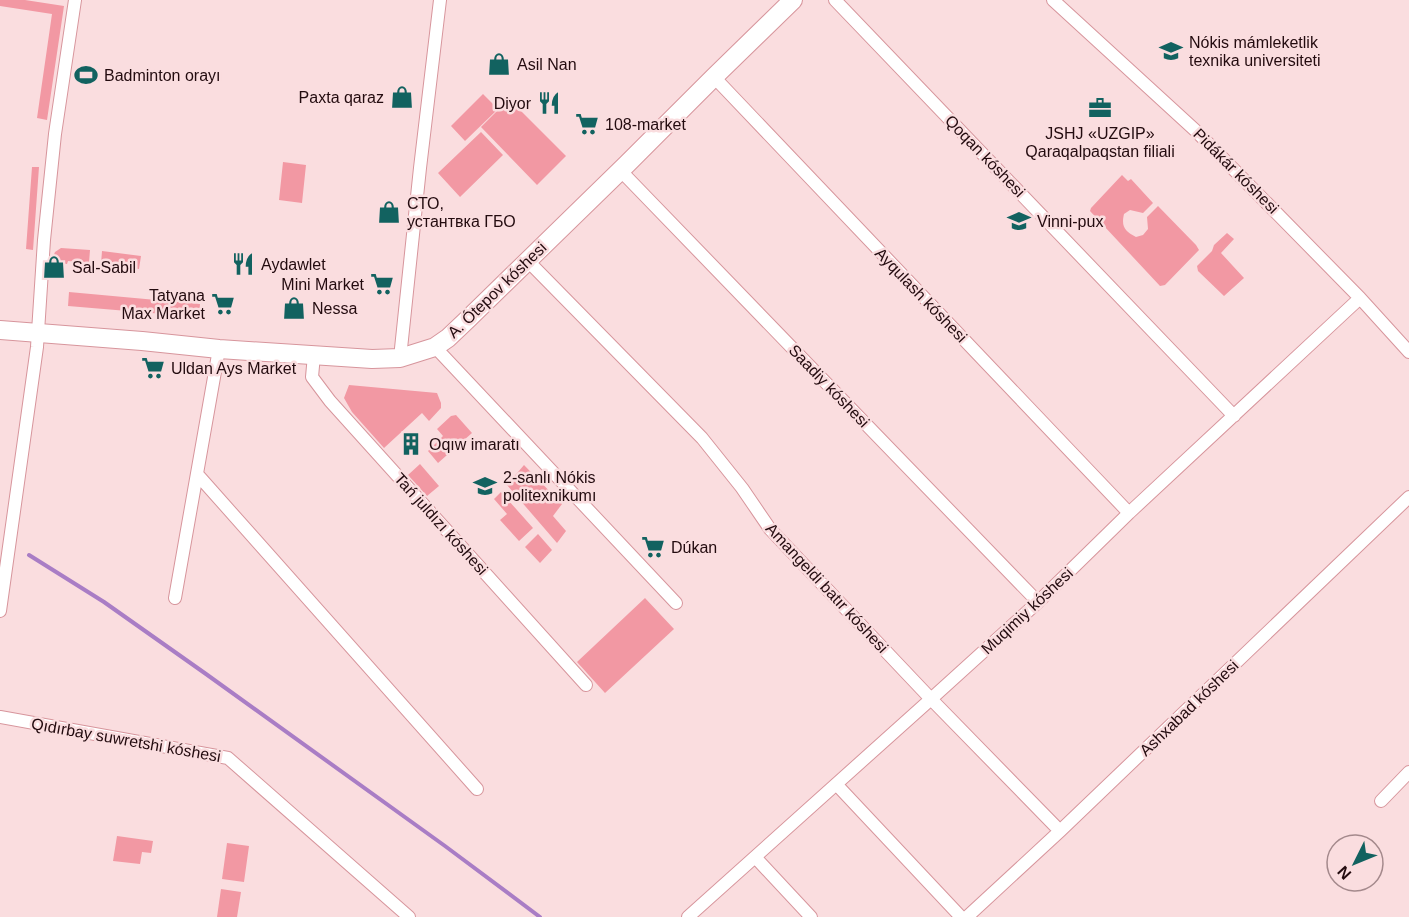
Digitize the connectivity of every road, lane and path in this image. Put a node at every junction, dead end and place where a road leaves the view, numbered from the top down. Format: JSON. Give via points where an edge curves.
{"nodes":[{"id":1,"x":75,"y":0,"type":"edge"},
{"id":2,"x":440,"y":0,"type":"edge"},
{"id":3,"x":793,"y":0,"type":"edge"},
{"id":4,"x":836,"y":0,"type":"edge"},
{"id":5,"x":1053,"y":0,"type":"edge"},
{"id":6,"x":714,"y":76,"type":"junction"},
{"id":7,"x":621,"y":170,"type":"junction"},
{"id":8,"x":527,"y":260,"type":"junction"},
{"id":9,"x":1360,"y":298,"type":"junction"},
{"id":10,"x":0,"y":330,"type":"edge"},
{"id":11,"x":39,"y":333,"type":"junction"},
{"id":12,"x":435,"y":347,"type":"junction"},
{"id":13,"x":219,"y":349,"type":"junction"},
{"id":14,"x":1409,"y":352,"type":"edge"},
{"id":15,"x":314,"y":355,"type":"junction"},
{"id":16,"x":400,"y":358,"type":"junction"},
{"id":17,"x":1234,"y":416,"type":"junction"},
{"id":18,"x":197,"y":474,"type":"junction"},
{"id":19,"x":1409,"y":497,"type":"edge"},
{"id":20,"x":1129,"y":513,"type":"junction"},
{"id":21,"x":175,"y":598,"type":"dead end"},
{"id":22,"x":1038,"y":602,"type":"junction"},
{"id":23,"x":676,"y":603,"type":"dead end"},
{"id":24,"x":0,"y":611,"type":"edge"},
{"id":25,"x":586,"y":685,"type":"dead end"},
{"id":26,"x":931,"y":699,"type":"junction"},
{"id":27,"x":0,"y":717,"type":"edge"},
{"id":28,"x":1409,"y":772,"type":"edge"},
{"id":29,"x":836,"y":784,"type":"junction"},
{"id":30,"x":477,"y":789,"type":"dead end"},
{"id":31,"x":1381,"y":801,"type":"dead end"},
{"id":32,"x":1060,"y":831,"type":"junction"},
{"id":33,"x":755,"y":856,"type":"junction"},
{"id":34,"x":409,"y":917,"type":"edge"},
{"id":35,"x":688,"y":917,"type":"edge"},
{"id":36,"x":811,"y":917,"type":"edge"},
{"id":37,"x":961,"y":917,"type":"edge"},
{"id":38,"x":967,"y":917,"type":"edge"}],
"edges":[{"from":1,"to":11,"type":"street","via":[[50,182]]},
{"from":2,"to":16,"type":"street"},
{"from":3,"to":6,"type":"main road","name":"A. Ótepov kóshesi"},
{"from":4,"to":17,"type":"street","name":"Qoqan kóshesi"},
{"from":5,"to":9,"type":"street","name":"Pidákár kóshesi","via":[[1196,131]]},
{"from":6,"to":7,"type":"main road","name":"A. Ótepov kóshesi"},
{"from":6,"to":20,"type":"street","name":"Ayqulash kóshesi"},
{"from":7,"to":8,"type":"main road","name":"A. Ótepov kóshesi"},
{"from":7,"to":22,"type":"street","name":"Saadiy kóshesi"},
{"from":8,"to":12,"type":"main road","name":"A. Ótepov kóshesi"},
{"from":8,"to":26,"type":"street","name":"Amangeldi batır kóshesi","via":[[702,438],[770,529]]},
{"from":9,"to":14,"type":"street","name":"Pidákár kóshesi"},
{"from":9,"to":17,"type":"street","name":"Muqimiy kóshesi"},
{"from":10,"to":11,"type":"main road","name":"A. Ótepov kóshesi"},
{"from":11,"to":13,"type":"main road","name":"A. Ótepov kóshesi"},
{"from":11,"to":24,"type":"street"},
{"from":12,"to":16,"type":"main road","name":"A. Ótepov kóshesi"},
{"from":12,"to":23,"type":"street"},
{"from":13,"to":15,"type":"main road","name":"A. Ótepov kóshesi"},
{"from":13,"to":18,"type":"street"},
{"from":15,"to":16,"type":"main road","name":"A. Ótepov kóshesi"},
{"from":15,"to":25,"type":"street","name":"Tań juldızı kóshesi","via":[[312,377],[330,401]]},
{"from":17,"to":20,"type":"street","name":"Muqimiy kóshesi"},
{"from":18,"to":21,"type":"street"},
{"from":18,"to":30,"type":"street"},
{"from":19,"to":32,"type":"street","name":"Ashxabad kóshesi"},
{"from":20,"to":22,"type":"street","name":"Muqimiy kóshesi"},
{"from":22,"to":26,"type":"street","name":"Muqimiy kóshesi"},
{"from":26,"to":29,"type":"street","name":"Muqimiy kóshesi"},
{"from":26,"to":32,"type":"street","name":"Amangeldi batır kóshesi"},
{"from":27,"to":34,"type":"street","name":"Qıdırbay suwretshi kóshesi","via":[[228,758]]},
{"from":28,"to":31,"type":"street"},
{"from":29,"to":33,"type":"street","name":"Muqimiy kóshesi"},
{"from":29,"to":37,"type":"street"},
{"from":32,"to":38,"type":"street","name":"Ashxabad kóshesi"},
{"from":33,"to":35,"type":"street","name":"Muqimiy kóshesi"},
{"from":33,"to":36,"type":"street"}]}
